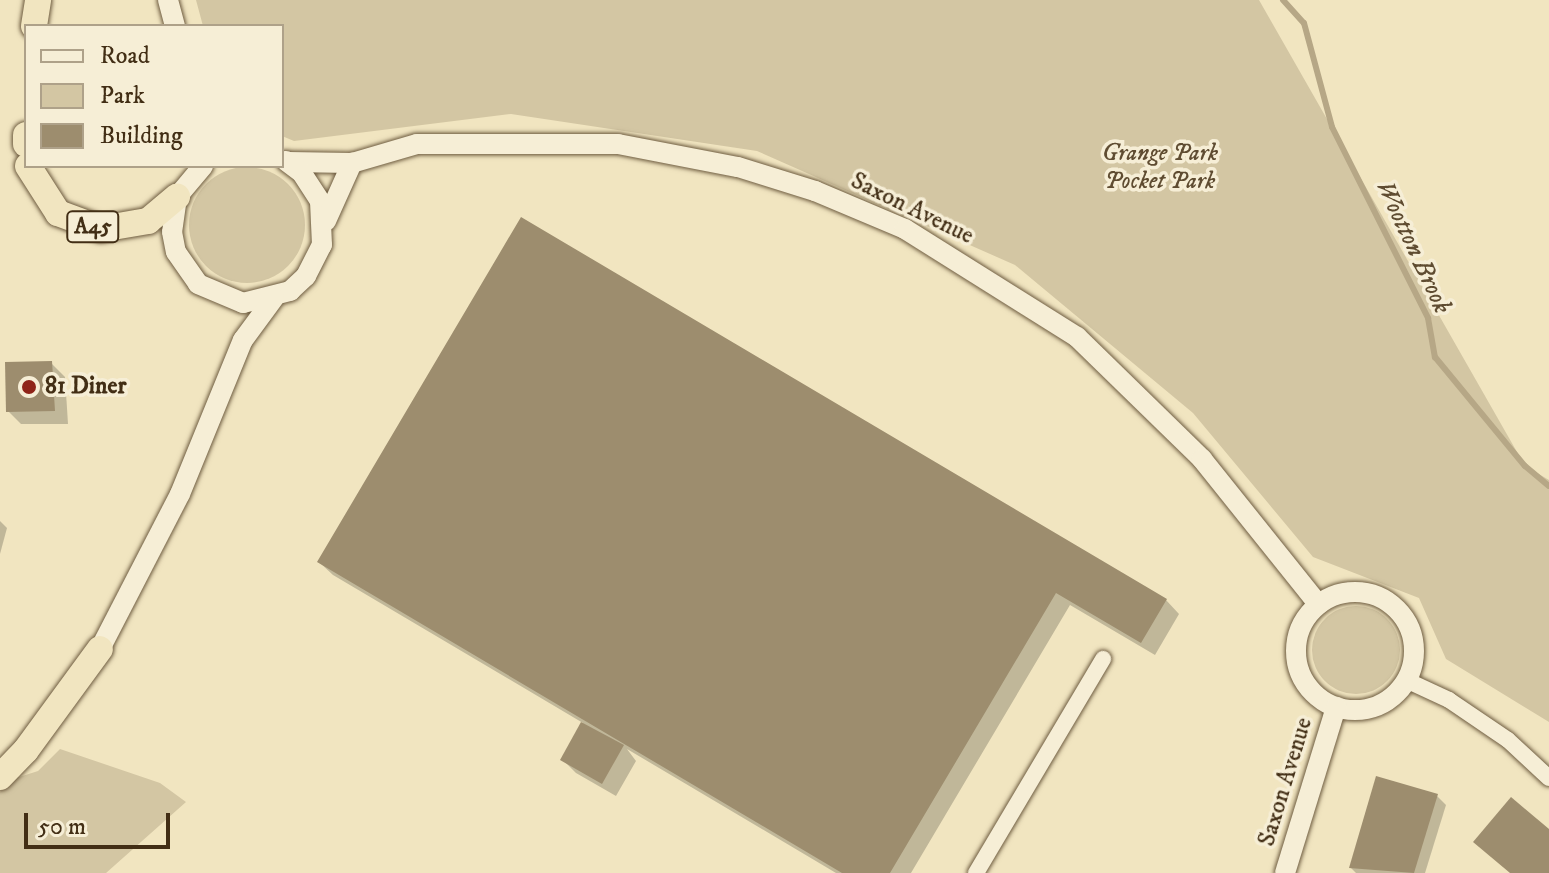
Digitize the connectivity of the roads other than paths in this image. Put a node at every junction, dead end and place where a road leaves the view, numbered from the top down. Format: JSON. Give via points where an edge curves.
{"nodes":[{"id":1,"x":38,"y":0,"type":"edge"},
{"id":2,"x":168,"y":0,"type":"edge"},
{"id":3,"x":34,"y":24,"type":"edge"},
{"id":4,"x":174,"y":24,"type":"edge"},
{"id":5,"x":285,"y":161,"type":"edge"},
{"id":6,"x":352,"y":163,"type":"junction"},
{"id":7,"x":29,"y":168,"type":"edge"},
{"id":8,"x":201,"y":168,"type":"edge"},
{"id":9,"x":184,"y":182,"type":"edge"},
{"id":10,"x":324,"y":225,"type":"junction"},
{"id":11,"x":274,"y":298,"type":"junction"},
{"id":12,"x":1318,"y":604,"type":"junction"},
{"id":13,"x":100,"y":649,"type":"joint"},
{"id":14,"x":1103,"y":659,"type":"dead end"},
{"id":15,"x":1406,"y":680,"type":"junction"},
{"id":16,"x":1336,"y":707,"type":"junction"},
{"id":17,"x":0,"y":777,"type":"edge"},
{"id":18,"x":1549,"y":778,"type":"edge"},
{"id":19,"x":976,"y":873,"type":"edge"},
{"id":20,"x":1285,"y":873,"type":"edge"}],
"edges":[{"from":1,"to":3,"type":"highway"},
{"from":2,"to":4,"type":"street"},
{"from":5,"to":6,"type":"street","name":"Saxon Avenue"},
{"from":5,"to":10,"type":"street","via":[[312,186]]},
{"from":6,"to":10,"type":"street"},
{"from":6,"to":12,"type":"street","name":"Saxon Avenue","via":[[417,144],[618,144],[738,167],[815,191],[905,229],[1077,337],[1202,459]]},
{"from":7,"to":9,"type":"highway","number":"A45","via":[[58,213],[101,229],[148,221]]},
{"from":8,"to":9,"type":"street"},
{"from":9,"to":11,"type":"street","via":[[172,232],[176,252],[198,284],[234,301]]},
{"from":10,"to":11,"type":"street","via":[[322,245],[306,276]]},
{"from":11,"to":13,"type":"street","via":[[243,340],[159,535]]},
{"from":12,"to":15,"type":"street","via":[[1344,593],[1387,601],[1407,624],[1413,644]]},
{"from":12,"to":16,"type":"street","via":[[1298,632],[1295,652],[1302,679],[1315,695]]},
{"from":13,"to":17,"type":"highway"},
{"from":14,"to":19,"type":"street"},
{"from":15,"to":16,"type":"street","via":[[1389,699],[1370,708]]},
{"from":15,"to":18,"type":"street","via":[[1449,700],[1508,740]]},
{"from":16,"to":20,"type":"street","name":"Saxon Avenue"}]}
